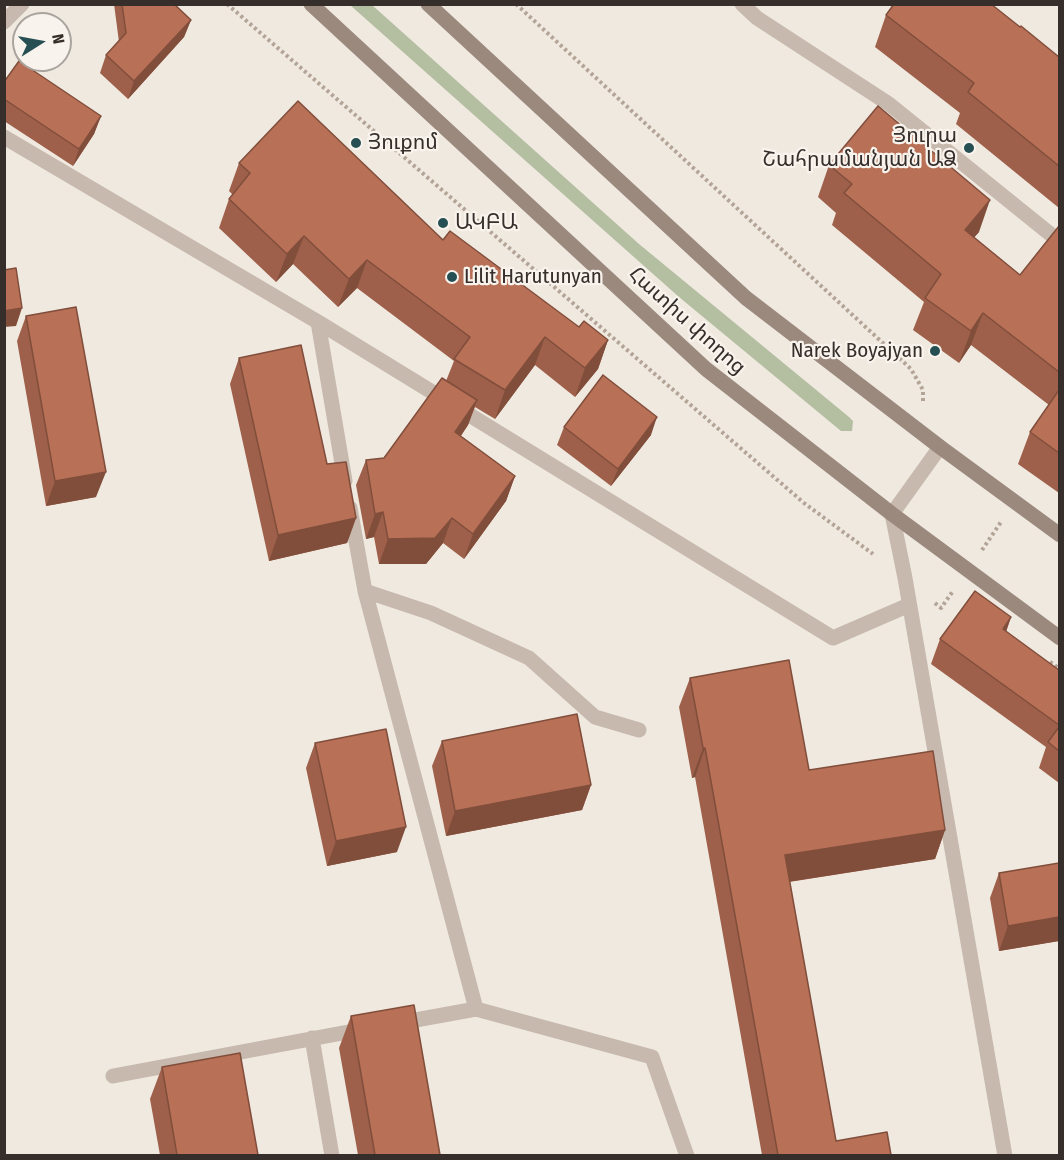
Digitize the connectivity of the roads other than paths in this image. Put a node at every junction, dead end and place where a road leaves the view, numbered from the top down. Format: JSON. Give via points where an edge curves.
{"nodes":[{"id":1,"x":22,"y":4,"type":"edge"},
{"id":2,"x":311,"y":4,"type":"edge"},
{"id":3,"x":428,"y":4,"type":"edge"},
{"id":4,"x":742,"y":4,"type":"edge"},
{"id":5,"x":4,"y":22,"type":"edge"},
{"id":6,"x":4,"y":137,"type":"edge"},
{"id":7,"x":1059,"y":242,"type":"edge"},
{"id":8,"x":318,"y":322,"type":"junction"},
{"id":9,"x":940,"y":447,"type":"junction"},
{"id":10,"x":892,"y":514,"type":"junction"},
{"id":11,"x":1059,"y":535,"type":"edge"},
{"id":12,"x":365,"y":591,"type":"junction"},
{"id":13,"x":909,"y":605,"type":"junction"},
{"id":14,"x":1059,"y":638,"type":"edge"},
{"id":15,"x":639,"y":730,"type":"dead end"},
{"id":16,"x":476,"y":1009,"type":"junction"},
{"id":17,"x":312,"y":1038,"type":"junction"},
{"id":18,"x":113,"y":1076,"type":"dead end"},
{"id":19,"x":332,"y":1155,"type":"edge"},
{"id":20,"x":687,"y":1155,"type":"edge"},
{"id":21,"x":1005,"y":1155,"type":"edge"}],
"edges":[{"from":1,"to":5,"type":"street"},
{"from":2,"to":10,"type":"main road","name":"Հատիս փողոց","via":[[706,369]]},
{"from":3,"to":9,"type":"main road","via":[[746,298]]},
{"from":4,"to":7,"type":"street","via":[[757,18],[889,104]]},
{"from":6,"to":8,"type":"street"},
{"from":8,"to":12,"type":"street"},
{"from":8,"to":13,"type":"street","via":[[833,638]]},
{"from":9,"to":10,"type":"street"},
{"from":9,"to":11,"type":"main road"},
{"from":10,"to":13,"type":"street"},
{"from":10,"to":14,"type":"main road","name":"Հատիս փողոց"},
{"from":12,"to":15,"type":"street","via":[[431,613],[530,658],[595,717]]},
{"from":12,"to":16,"type":"street"},
{"from":13,"to":21,"type":"street"},
{"from":16,"to":17,"type":"street"},
{"from":16,"to":20,"type":"street","via":[[652,1057]]},
{"from":17,"to":18,"type":"street"},
{"from":17,"to":19,"type":"street"}]}
